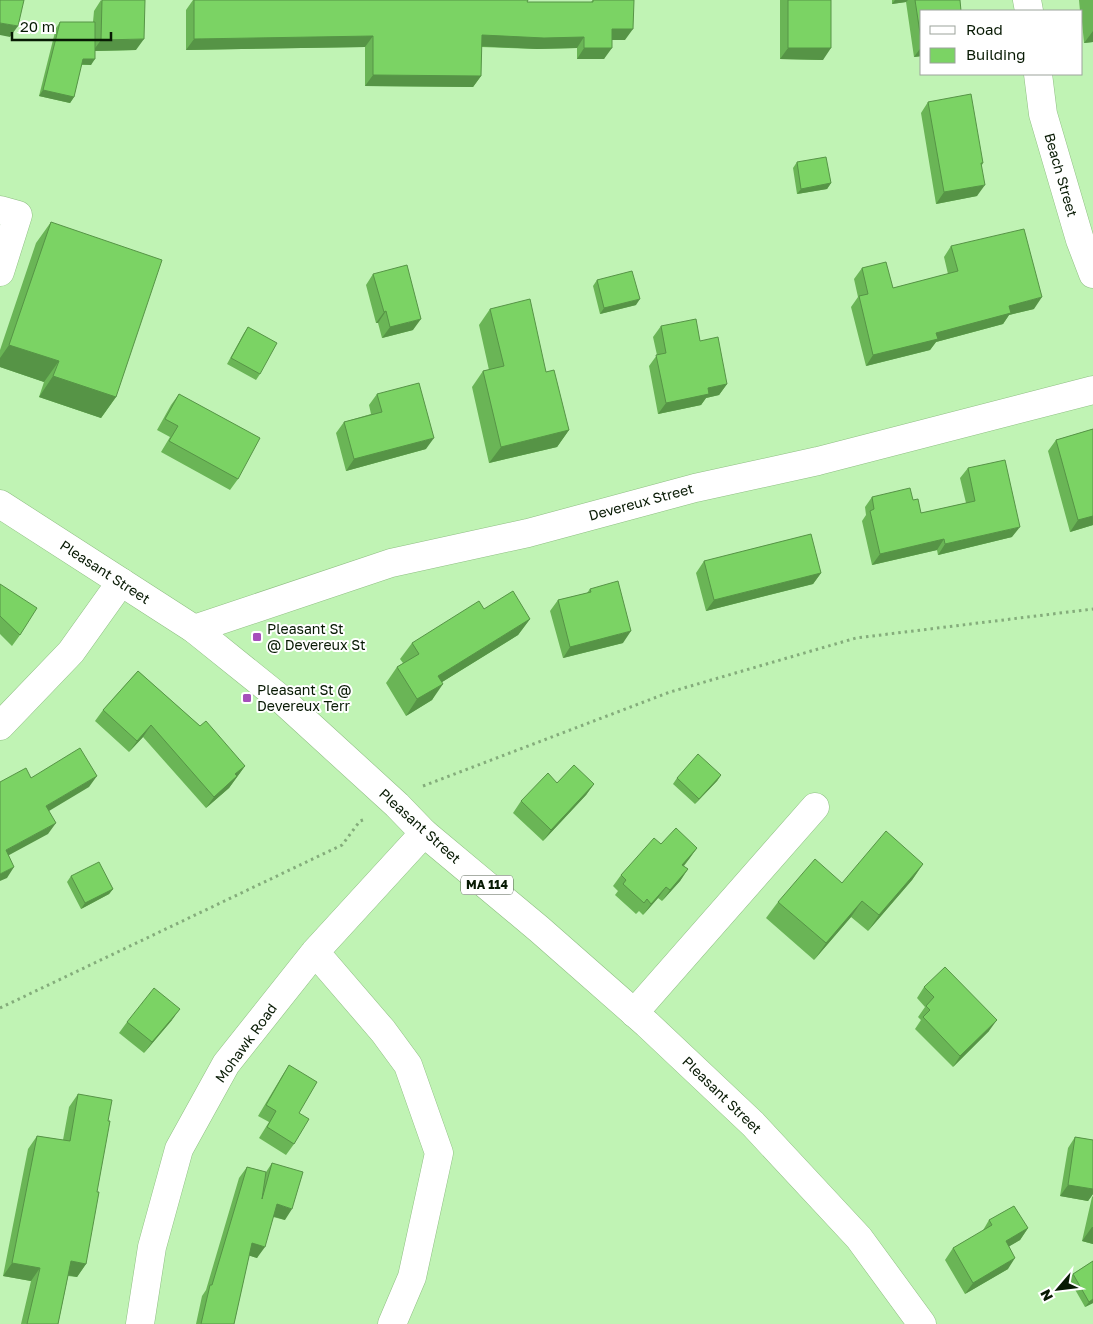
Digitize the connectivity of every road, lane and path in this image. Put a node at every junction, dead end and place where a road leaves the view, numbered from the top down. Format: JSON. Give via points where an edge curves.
{"nodes":[{"id":1,"x":1038,"y":75,"type":"edge"},
{"id":2,"x":0,"y":210,"type":"edge"},
{"id":3,"x":0,"y":272,"type":"edge"},
{"id":4,"x":1093,"y":274,"type":"edge"},
{"id":5,"x":1093,"y":390,"type":"edge"},
{"id":6,"x":0,"y":504,"type":"edge"},
{"id":7,"x":121,"y":582,"type":"junction"},
{"id":8,"x":1093,"y":609,"type":"edge"},
{"id":9,"x":194,"y":629,"type":"junction"},
{"id":10,"x":0,"y":726,"type":"edge"},
{"id":11,"x":397,"y":806,"type":"junction"},
{"id":12,"x":815,"y":807,"type":"dead end"},
{"id":13,"x":424,"y":833,"type":"junction"},
{"id":14,"x":314,"y":952,"type":"junction"},
{"id":15,"x":0,"y":1008,"type":"edge"},
{"id":16,"x":634,"y":1013,"type":"junction"},
{"id":17,"x":401,"y":1321,"type":"edge"},
{"id":18,"x":140,"y":1324,"type":"edge"},
{"id":19,"x":922,"y":1324,"type":"edge"}],
"edges":[{"from":1,"to":4,"type":"street","name":"Beach Street","via":[[1043,114]]},
{"from":2,"to":3,"type":"street","via":[[18,215]]},
{"from":5,"to":9,"type":"street","name":"Devereux Street","via":[[818,461],[695,488],[528,533],[391,562]]},
{"from":6,"to":7,"type":"street","name":"Pleasant Street","number":"MA 114"},
{"from":7,"to":9,"type":"street","name":"Pleasant Street","number":"MA 114"},
{"from":7,"to":10,"type":"street","via":[[71,652]]},
{"from":8,"to":11,"type":"path","via":[[847,641],[670,692],[424,786]]},
{"from":9,"to":11,"type":"street","name":"Pleasant Street","number":"MA 114","via":[[281,699]]},
{"from":11,"to":13,"type":"street","name":"Pleasant Street","number":"MA 114"},
{"from":11,"to":15,"type":"path","via":[[360,821],[342,844]]},
{"from":12,"to":16,"type":"street"},
{"from":13,"to":14,"type":"street","name":"Mohawk Road"},
{"from":13,"to":16,"type":"street","name":"Pleasant Street","number":"MA 114"},
{"from":14,"to":17,"type":"street","via":[[384,1031],[408,1065],[439,1153]]},
{"from":14,"to":18,"type":"street","name":"Mohawk Road","via":[[226,1064],[179,1149],[152,1247]]},
{"from":16,"to":19,"type":"street","name":"Pleasant Street","number":"MA 114","via":[[747,1118],[800,1174],[859,1238]]}]}
